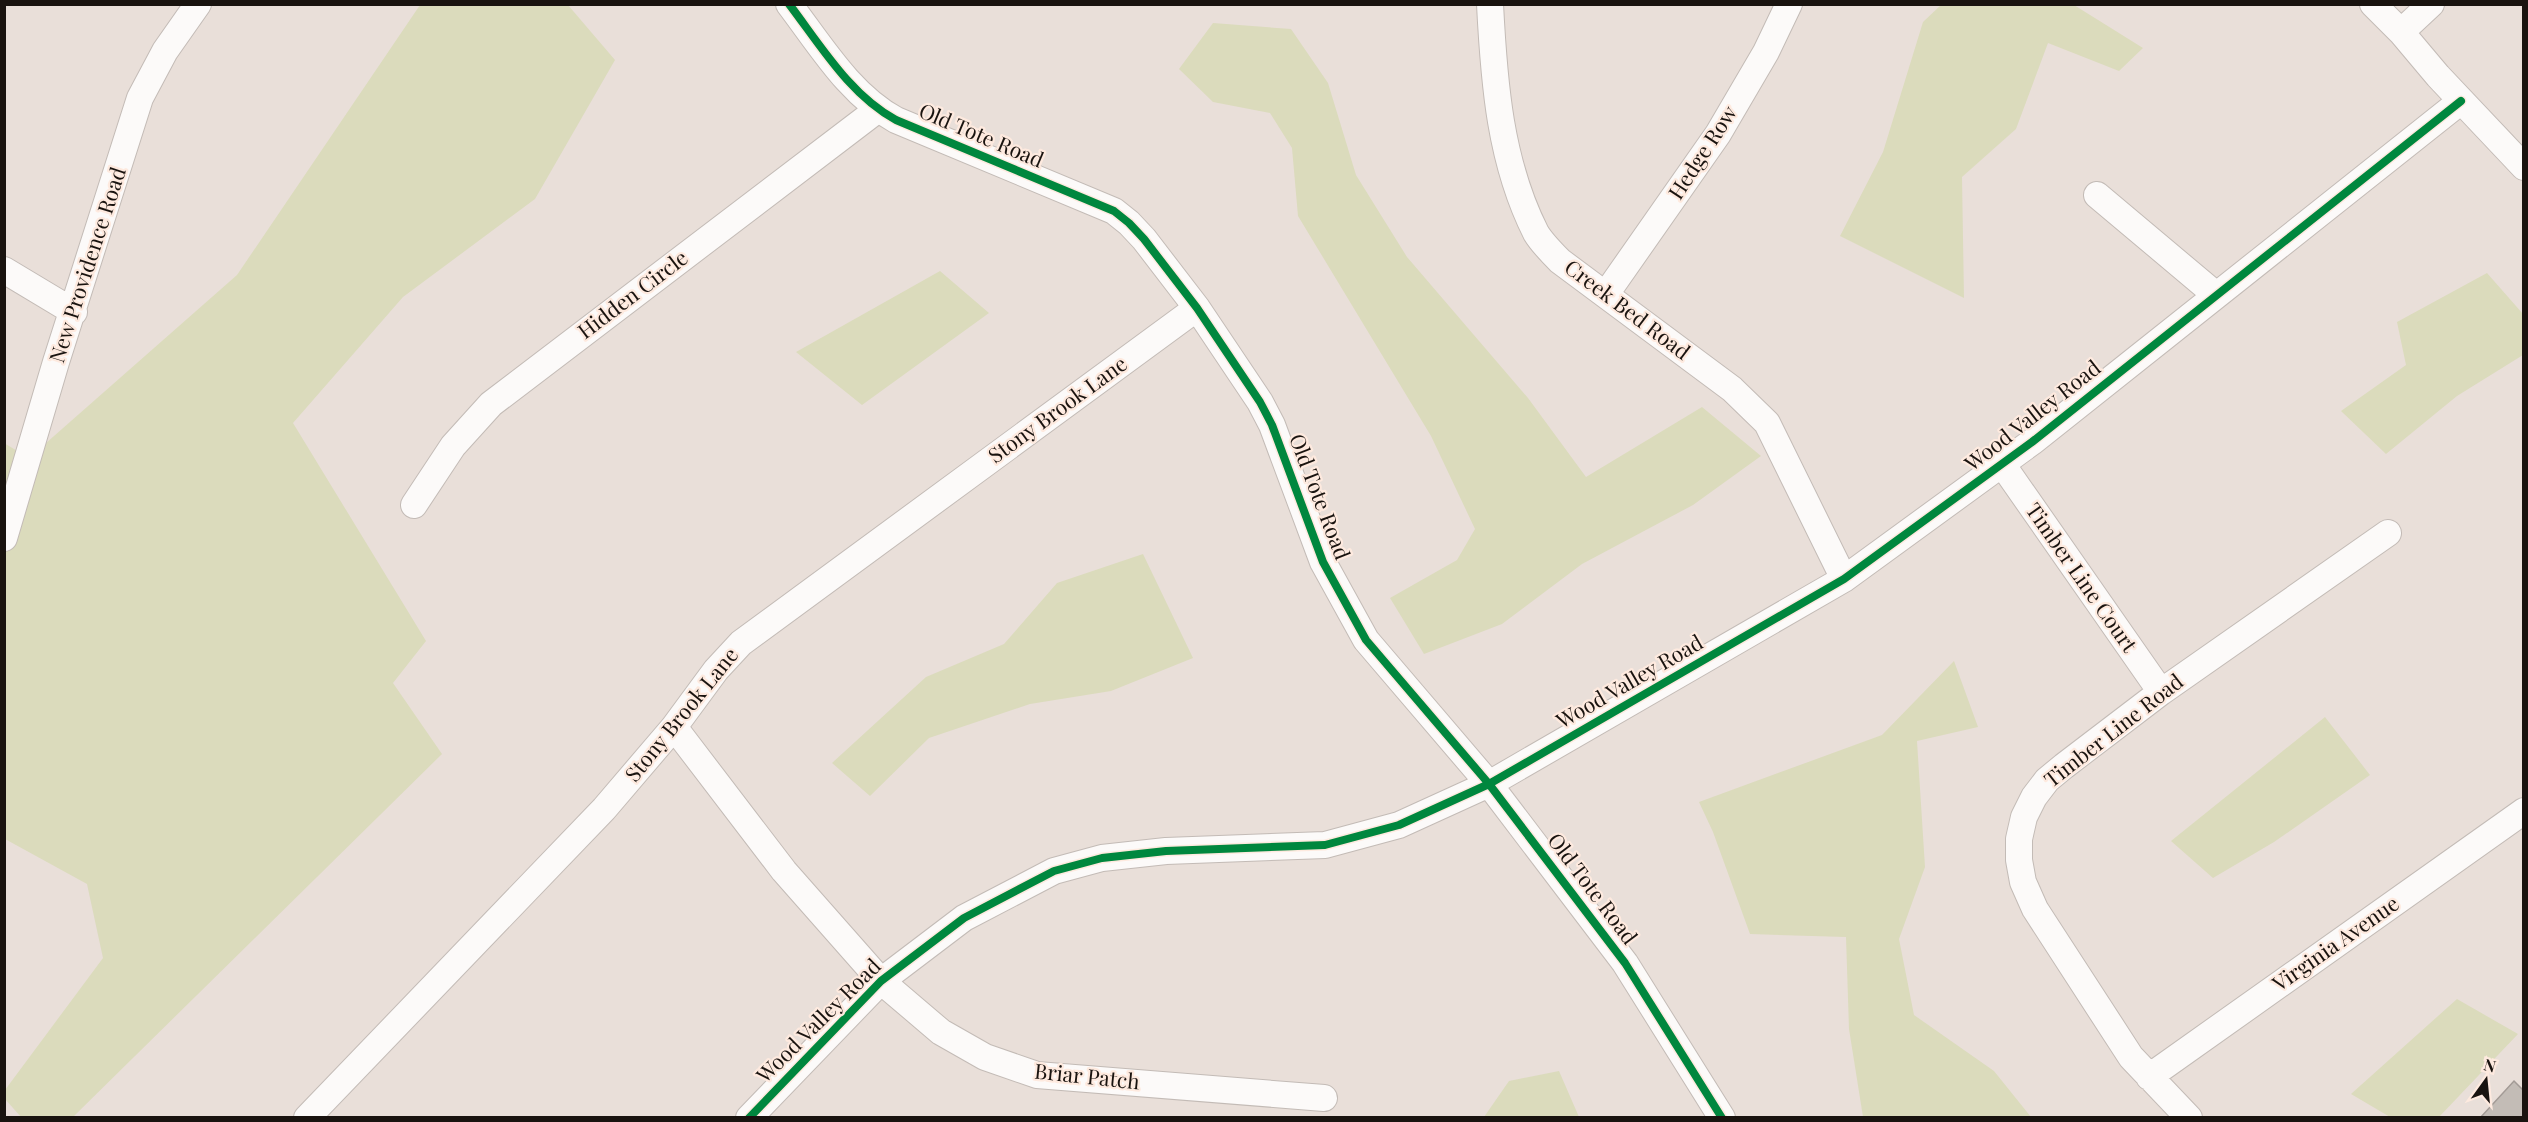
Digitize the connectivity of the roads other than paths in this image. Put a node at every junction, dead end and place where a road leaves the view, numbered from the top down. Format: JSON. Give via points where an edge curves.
{"nodes":[{"id":1,"x":198,"y":4,"type":"edge"},
{"id":2,"x":789,"y":4,"type":"edge"},
{"id":3,"x":1490,"y":4,"type":"edge"},
{"id":4,"x":1789,"y":4,"type":"edge"},
{"id":5,"x":2373,"y":4,"type":"edge"},
{"id":6,"x":2432,"y":4,"type":"edge"},
{"id":7,"x":2401,"y":32,"type":"junction"},
{"id":8,"x":2461,"y":101,"type":"junction"},
{"id":9,"x":877,"y":110,"type":"junction"},
{"id":10,"x":2523,"y":167,"type":"edge"},
{"id":11,"x":2097,"y":195,"type":"dead end"},
{"id":12,"x":4,"y":270,"type":"edge"},
{"id":13,"x":1606,"y":294,"type":"junction"},
{"id":14,"x":2217,"y":295,"type":"junction"},
{"id":15,"x":1197,"y":308,"type":"junction"},
{"id":16,"x":74,"y":312,"type":"junction"},
{"id":17,"x":2002,"y":464,"type":"junction"},
{"id":18,"x":414,"y":505,"type":"dead end"},
{"id":19,"x":2388,"y":533,"type":"dead end"},
{"id":20,"x":4,"y":538,"type":"edge"},
{"id":21,"x":1844,"y":579,"type":"junction"},
{"id":22,"x":2161,"y":692,"type":"junction"},
{"id":23,"x":674,"y":727,"type":"junction"},
{"id":24,"x":1489,"y":784,"type":"junction"},
{"id":25,"x":2523,"y":811,"type":"edge"},
{"id":26,"x":881,"y":981,"type":"junction"},
{"id":27,"x":2149,"y":1077,"type":"junction"},
{"id":28,"x":1324,"y":1098,"type":"dead end"},
{"id":29,"x":307,"y":1118,"type":"edge"},
{"id":30,"x":749,"y":1118,"type":"edge"},
{"id":31,"x":1722,"y":1118,"type":"edge"},
{"id":32,"x":2189,"y":1118,"type":"edge"}],
"edges":[{"from":1,"to":16,"type":"street","name":"New Providence Road","via":[[165,51],[140,98]]},
{"from":2,"to":9,"type":"street","name":"Old Tote Road","via":[[849,82]]},
{"from":3,"to":13,"type":"street","name":"Creek Bed Road","via":[[1494,70],[1510,168],[1537,235],[1560,261]]},
{"from":4,"to":13,"type":"street","name":"Hedge Row","via":[[1718,134]]},
{"from":5,"to":7,"type":"street"},
{"from":6,"to":7,"type":"street"},
{"from":7,"to":8,"type":"street"},
{"from":8,"to":10,"type":"street"},
{"from":8,"to":14,"type":"street","name":"Wood Valley Road"},
{"from":9,"to":15,"type":"street","name":"Old Tote Road","via":[[1113,211],[1144,239]]},
{"from":9,"to":18,"type":"street","name":"Hidden Circle","via":[[491,404],[453,446]]},
{"from":11,"to":14,"type":"street"},
{"from":12,"to":16,"type":"street"},
{"from":13,"to":21,"type":"street","name":"Creek Bed Road","via":[[1732,390],[1767,423]]},
{"from":14,"to":17,"type":"street","name":"Wood Valley Road"},
{"from":15,"to":23,"type":"street","name":"Stony Brook Lane","via":[[741,643]]},
{"from":15,"to":24,"type":"street","name":"Old Tote Road","via":[[1272,424],[1323,562],[1366,640]]},
{"from":16,"to":20,"type":"street","name":"New Providence Road"},
{"from":17,"to":21,"type":"street","name":"Wood Valley Road"},
{"from":17,"to":22,"type":"street","name":"Timber Line Court"},
{"from":19,"to":22,"type":"street","name":"Timber Line Road"},
{"from":21,"to":24,"type":"street","name":"Wood Valley Road"},
{"from":22,"to":27,"type":"street","name":"Timber Line Road","via":[[2047,780],[2024,817],[2019,839],[2023,882],[2035,909],[2131,1057]]},
{"from":23,"to":26,"type":"street","name":"Briar Patch","via":[[784,871]]},
{"from":23,"to":29,"type":"street","name":"Stony Brook Lane","via":[[604,809]]},
{"from":24,"to":26,"type":"street","name":"Wood Valley Road","via":[[1400,825],[1325,845],[1166,850],[1102,858],[1054,871],[964,918]]},
{"from":24,"to":31,"type":"street","name":"Old Tote Road","via":[[1625,963]]},
{"from":25,"to":27,"type":"street","name":"Virginia Avenue"},
{"from":26,"to":28,"type":"street","name":"Briar Patch","via":[[940,1032],[985,1057],[1037,1075]]},
{"from":26,"to":30,"type":"street","name":"Wood Valley Road"},
{"from":27,"to":32,"type":"street","name":"Timber Line Road"}]}
